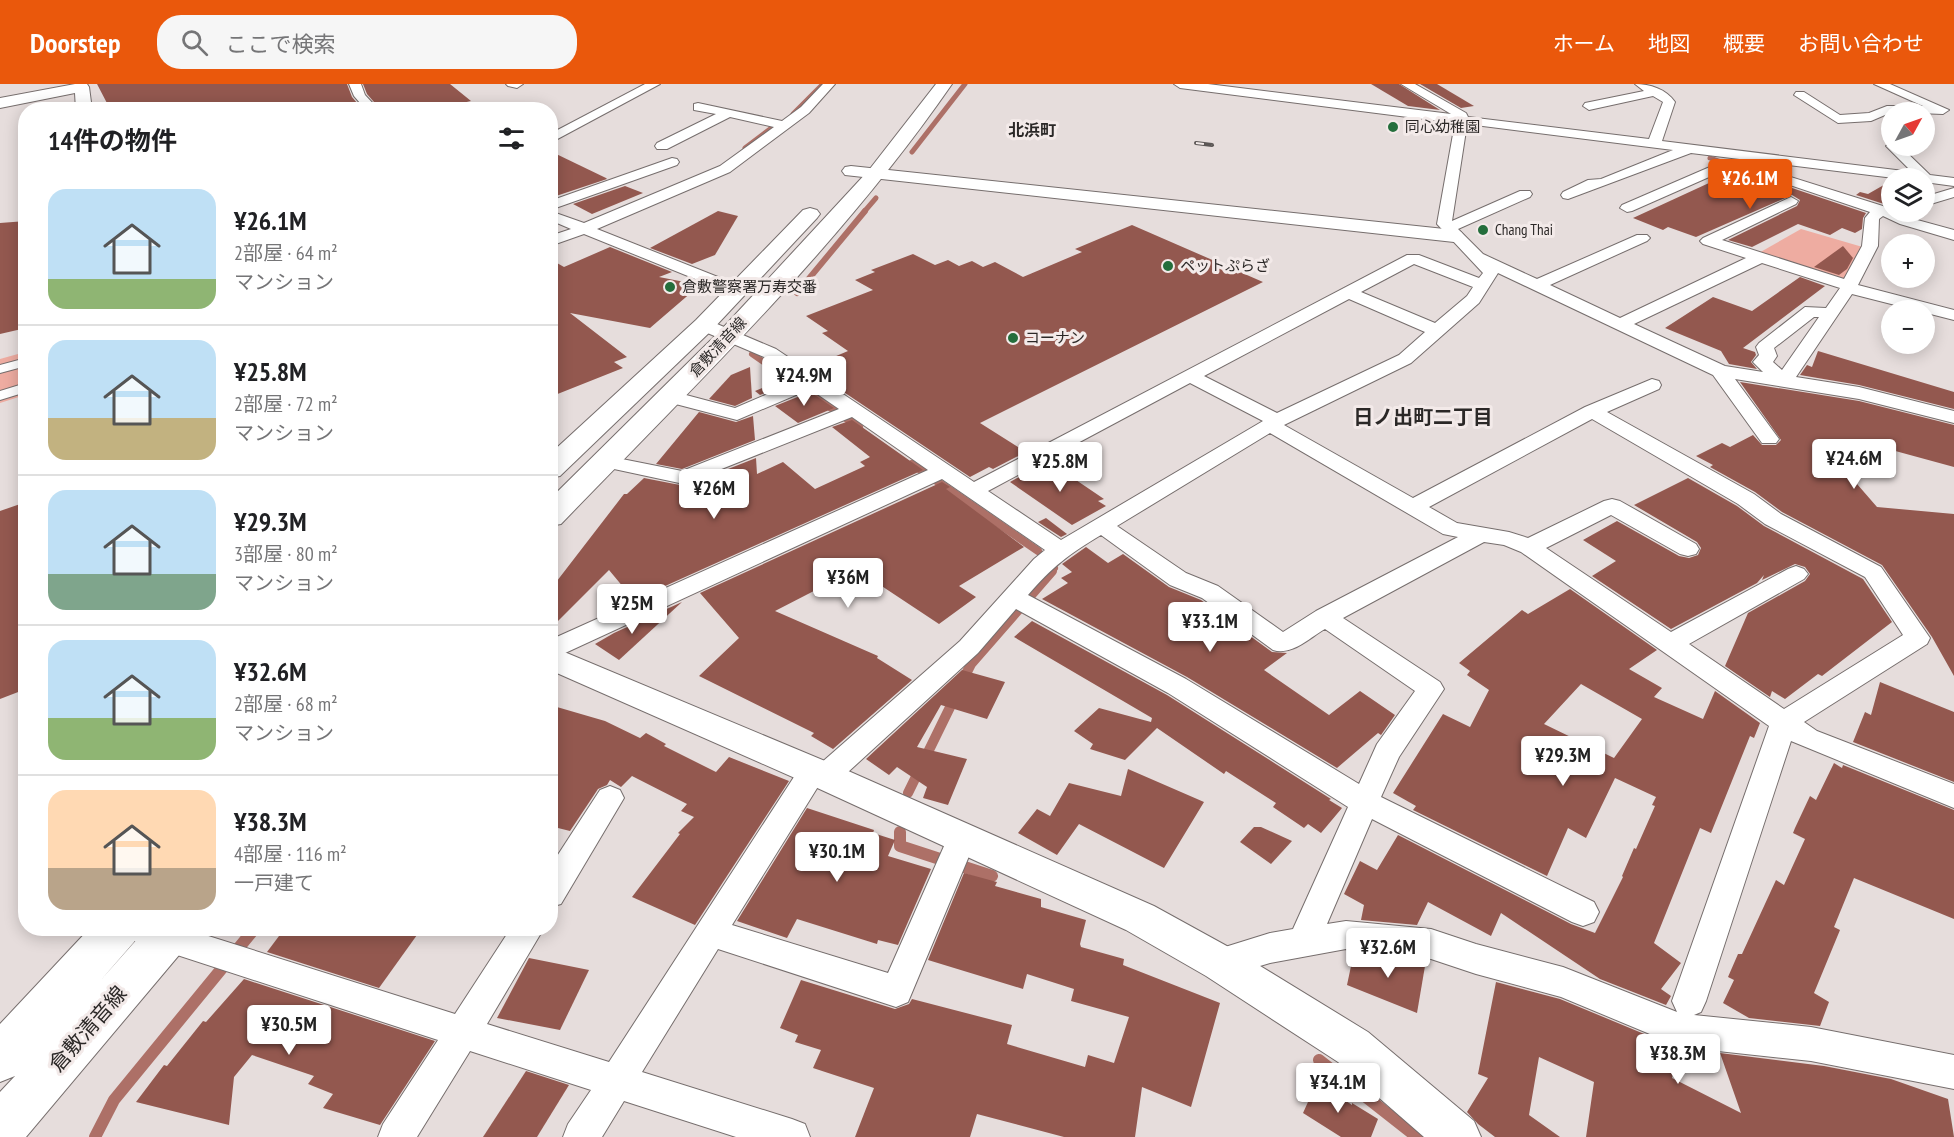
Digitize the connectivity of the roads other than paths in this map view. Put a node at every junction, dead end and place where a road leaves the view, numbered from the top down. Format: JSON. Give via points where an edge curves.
{"nodes":[{"id":1,"x":355,"y":84,"type":"edge"},
{"id":2,"x":512,"y":84,"type":"edge"},
{"id":3,"x":517,"y":84,"type":"edge"},
{"id":4,"x":654,"y":84,"type":"edge"},
{"id":5,"x":829,"y":84,"type":"edge"},
{"id":6,"x":923,"y":84,"type":"edge"},
{"id":7,"x":944,"y":84,"type":"edge"},
{"id":8,"x":1180,"y":84,"type":"edge"},
{"id":9,"x":1259,"y":84,"type":"edge"},
{"id":10,"x":1407,"y":84,"type":"edge"},
{"id":11,"x":1641,"y":84,"type":"edge"},
{"id":12,"x":1880,"y":84,"type":"edge"},
{"id":13,"x":82,"y":86,"type":"edge"},
{"id":14,"x":1236,"y":90,"type":"junction"},
{"id":15,"x":1655,"y":92,"type":"junction"},
{"id":16,"x":1800,"y":95,"type":"dead end"},
{"id":17,"x":83,"y":102,"type":"edge"},
{"id":18,"x":366,"y":102,"type":"edge"},
{"id":19,"x":0,"y":103,"type":"edge"},
{"id":20,"x":698,"y":106,"type":"dead end"},
{"id":21,"x":1589,"y":106,"type":"dead end"},
{"id":22,"x":729,"y":113,"type":"junction"},
{"id":23,"x":1948,"y":113,"type":"edge"},
{"id":24,"x":1461,"y":118,"type":"junction"},
{"id":25,"x":1854,"y":118,"type":"junction"},
{"id":26,"x":785,"y":125,"type":"junction"},
{"id":27,"x":558,"y":135,"type":"edge"},
{"id":28,"x":1881,"y":137,"type":"edge"},
{"id":29,"x":1654,"y":144,"type":"junction"},
{"id":30,"x":662,"y":146,"type":"dead end"},
{"id":31,"x":1690,"y":148,"type":"junction"},
{"id":32,"x":1903,"y":156,"type":"edge"},
{"id":33,"x":672,"y":162,"type":"dead end"},
{"id":34,"x":1729,"y":164,"type":"junction"},
{"id":35,"x":1915,"y":168,"type":"edge"},
{"id":36,"x":851,"y":171,"type":"junction"},
{"id":37,"x":1881,"y":172,"type":"edge"},
{"id":38,"x":876,"y":174,"type":"junction"},
{"id":39,"x":1935,"y":179,"type":"edge"},
{"id":40,"x":1954,"y":182,"type":"edge"},
{"id":41,"x":1954,"y":192,"type":"edge"},
{"id":42,"x":1525,"y":194,"type":"dead end"},
{"id":43,"x":1568,"y":195,"type":"dead end"},
{"id":44,"x":1935,"y":198,"type":"edge"},
{"id":45,"x":1791,"y":201,"type":"dead end"},
{"id":46,"x":558,"y":203,"type":"edge"},
{"id":47,"x":1627,"y":208,"type":"dead end"},
{"id":48,"x":1881,"y":209,"type":"edge"},
{"id":49,"x":1881,"y":215,"type":"edge"},
{"id":50,"x":558,"y":218,"type":"edge"},
{"id":51,"x":1908,"y":222,"type":"edge"},
{"id":52,"x":585,"y":229,"type":"junction"},
{"id":53,"x":1451,"y":232,"type":"junction"},
{"id":54,"x":1954,"y":235,"type":"edge"},
{"id":55,"x":1642,"y":238,"type":"dead end"},
{"id":56,"x":558,"y":239,"type":"edge"},
{"id":57,"x":1476,"y":257,"type":"junction"},
{"id":58,"x":1760,"y":258,"type":"junction"},
{"id":59,"x":1482,"y":285,"type":"junction"},
{"id":60,"x":1537,"y":285,"type":"junction"},
{"id":61,"x":741,"y":286,"type":"junction"},
{"id":62,"x":1848,"y":287,"type":"junction"},
{"id":63,"x":1347,"y":292,"type":"junction"},
{"id":64,"x":1832,"y":314,"type":"junction"},
{"id":65,"x":1952,"y":315,"type":"dead end"},
{"id":66,"x":1621,"y":324,"type":"junction"},
{"id":67,"x":704,"y":325,"type":"junction"},
{"id":68,"x":1438,"y":331,"type":"junction"},
{"id":69,"x":729,"y":336,"type":"junction"},
{"id":70,"x":18,"y":364,"type":"edge"},
{"id":71,"x":0,"y":369,"type":"edge"},
{"id":72,"x":1719,"y":371,"type":"junction"},
{"id":73,"x":1190,"y":376,"type":"junction"},
{"id":74,"x":1784,"y":381,"type":"junction"},
{"id":75,"x":804,"y":385,"type":"junction"},
{"id":76,"x":1652,"y":385,"type":"dead end"},
{"id":77,"x":18,"y":390,"type":"edge"},
{"id":78,"x":0,"y":396,"type":"edge"},
{"id":79,"x":670,"y":397,"type":"junction"},
{"id":80,"x":1592,"y":411,"type":"junction"},
{"id":81,"x":844,"y":413,"type":"junction"},
{"id":82,"x":1954,"y":417,"type":"edge"},
{"id":83,"x":1273,"y":423,"type":"junction"},
{"id":84,"x":1769,"y":440,"type":"dead end"},
{"id":85,"x":558,"y":462,"type":"edge"},
{"id":86,"x":607,"y":462,"type":"junction"},
{"id":87,"x":935,"y":475,"type":"junction"},
{"id":88,"x":973,"y":491,"type":"junction"},
{"id":89,"x":1412,"y":507,"type":"junction"},
{"id":90,"x":558,"y":509,"type":"edge"},
{"id":91,"x":1101,"y":525,"type":"junction"},
{"id":92,"x":1482,"y":534,"type":"junction"},
{"id":93,"x":1529,"y":547,"type":"junction"},
{"id":94,"x":1688,"y":549,"type":"dead end"},
{"id":95,"x":1060,"y":550,"type":"junction"},
{"id":96,"x":1796,"y":574,"type":"dead end"},
{"id":97,"x":1020,"y":602,"type":"junction"},
{"id":98,"x":1325,"y":617,"type":"junction"},
{"id":99,"x":1670,"y":644,"type":"junction"},
{"id":100,"x":558,"y":647,"type":"edge"},
{"id":101,"x":558,"y":660,"type":"edge"},
{"id":102,"x":1784,"y":722,"type":"junction"},
{"id":103,"x":819,"y":774,"type":"junction"},
{"id":104,"x":1954,"y":796,"type":"edge"},
{"id":105,"x":610,"y":798,"type":"dead end"},
{"id":106,"x":1365,"y":802,"type":"junction"},
{"id":107,"x":955,"y":854,"type":"junction"},
{"id":108,"x":558,"y":881,"type":"edge"},
{"id":109,"x":1583,"y":912,"type":"dead end"},
{"id":110,"x":711,"y":933,"type":"junction"},
{"id":111,"x":112,"y":936,"type":"edge"},
{"id":112,"x":156,"y":936,"type":"edge"},
{"id":113,"x":173,"y":936,"type":"edge"},
{"id":114,"x":524,"y":936,"type":"edge"},
{"id":115,"x":1304,"y":942,"type":"junction"},
{"id":116,"x":1220,"y":963,"type":"junction"},
{"id":117,"x":1689,"y":1000,"type":"dead end"},
{"id":118,"x":465,"y":1032,"type":"junction"},
{"id":119,"x":0,"y":1058,"type":"edge"},
{"id":120,"x":1954,"y":1072,"type":"edge"},
{"id":121,"x":618,"y":1082,"type":"junction"},
{"id":122,"x":0,"y":1129,"type":"edge"},
{"id":123,"x":396,"y":1137,"type":"edge"},
{"id":124,"x":580,"y":1137,"type":"edge"},
{"id":125,"x":792,"y":1137,"type":"edge"},
{"id":126,"x":1458,"y":1137,"type":"edge"}],
"edges":[{"from":1,"to":18,"type":"street"},
{"from":2,"to":3,"type":"street"},
{"from":4,"to":27,"type":"street"},
{"from":5,"to":26,"type":"street","via":[[806,110]]},
{"from":6,"to":36,"type":"main road","name":"倉敷清音線"},
{"from":7,"to":38,"type":"main road","name":"倉敷清音線"},
{"from":8,"to":14,"type":"street"},
{"from":9,"to":14,"type":"street"},
{"from":10,"to":24,"type":"street"},
{"from":11,"to":15,"type":"street"},
{"from":12,"to":23,"type":"street"},
{"from":13,"to":17,"type":"street"},
{"from":13,"to":19,"type":"street"},
{"from":14,"to":24,"type":"street"},
{"from":15,"to":21,"type":"street"},
{"from":15,"to":29,"type":"street","via":[[1669,102]]},
{"from":16,"to":25,"type":"street","via":[[1838,119]]},
{"from":20,"to":22,"type":"street"},
{"from":22,"to":26,"type":"street"},
{"from":22,"to":30,"type":"street"},
{"from":23,"to":25,"type":"street","via":[[1887,111]]},
{"from":24,"to":29,"type":"street"},
{"from":24,"to":53,"type":"street","via":[[1444,224]]},
{"from":25,"to":28,"type":"street"},
{"from":26,"to":52,"type":"street","via":[[725,169]]},
{"from":29,"to":31,"type":"street"},
{"from":31,"to":34,"type":"street"},
{"from":31,"to":37,"type":"street"},
{"from":31,"to":43,"type":"street"},
{"from":32,"to":35,"type":"street"},
{"from":33,"to":46,"type":"street"},
{"from":34,"to":47,"type":"street"},
{"from":34,"to":48,"type":"street"},
{"from":36,"to":38,"type":"street"},
{"from":36,"to":61,"type":"main road","name":"倉敷清音線"},
{"from":38,"to":53,"type":"street"},
{"from":38,"to":69,"type":"main road","name":"倉敷清音線"},
{"from":39,"to":40,"type":"street"},
{"from":41,"to":44,"type":"street"},
{"from":42,"to":53,"type":"street"},
{"from":45,"to":58,"type":"street","via":[[1708,241]]},
{"from":49,"to":62,"type":"street","via":[[1872,218],[1870,246]]},
{"from":50,"to":52,"type":"street"},
{"from":51,"to":54,"type":"street"},
{"from":52,"to":56,"type":"street"},
{"from":52,"to":61,"type":"street","via":[[726,286]]},
{"from":53,"to":57,"type":"street"},
{"from":55,"to":60,"type":"street"},
{"from":57,"to":59,"type":"street","via":[[1491,272]]},
{"from":57,"to":60,"type":"street"},
{"from":58,"to":62,"type":"street"},
{"from":58,"to":66,"type":"street"},
{"from":59,"to":63,"type":"street","via":[[1413,258]]},
{"from":59,"to":68,"type":"street","via":[[1473,299]]},
{"from":60,"to":66,"type":"street"},
{"from":61,"to":67,"type":"main road","name":"倉敷清音線"},
{"from":62,"to":64,"type":"street"},
{"from":62,"to":65,"type":"street"},
{"from":63,"to":68,"type":"street"},
{"from":63,"to":73,"type":"street"},
{"from":64,"to":74,"type":"street"},
{"from":64,"to":74,"type":"street","via":[[1811,311],[1765,346],[1768,356],[1762,362]]},
{"from":66,"to":72,"type":"street"},
{"from":67,"to":69,"type":"street"},
{"from":67,"to":85,"type":"main road","name":"倉敷清音線"},
{"from":68,"to":83,"type":"street","via":[[1405,359]]},
{"from":69,"to":75,"type":"street","via":[[770,353]]},
{"from":69,"to":79,"type":"main road","name":"倉敷清音線"},
{"from":70,"to":71,"type":"street"},
{"from":72,"to":74,"type":"street"},
{"from":72,"to":84,"type":"street"},
{"from":73,"to":83,"type":"street"},
{"from":73,"to":88,"type":"street"},
{"from":74,"to":82,"type":"street","via":[[1860,393]]},
{"from":75,"to":79,"type":"street","via":[[737,414]]},
{"from":75,"to":81,"type":"street"},
{"from":76,"to":80,"type":"street"},
{"from":77,"to":78,"type":"street"},
{"from":79,"to":86,"type":"main road","name":"倉敷清音線"},
{"from":80,"to":89,"type":"street"},
{"from":80,"to":102,"type":"street","via":[[1746,499],[1773,519],[1873,572],[1918,638]]},
{"from":81,"to":86,"type":"street","via":[[684,478]]},
{"from":81,"to":87,"type":"street"},
{"from":83,"to":89,"type":"street"},
{"from":83,"to":91,"type":"street"},
{"from":86,"to":90,"type":"main road","name":"倉敷清音線"},
{"from":87,"to":88,"type":"street"},
{"from":87,"to":100,"type":"street"},
{"from":88,"to":95,"type":"street"},
{"from":89,"to":92,"type":"street","via":[[1451,529]]},
{"from":91,"to":95,"type":"street"},
{"from":91,"to":98,"type":"street","via":[[1178,579],[1210,592],[1282,644]]},
{"from":92,"to":93,"type":"street"},
{"from":92,"to":98,"type":"street"},
{"from":93,"to":94,"type":"street","via":[[1612,506]]},
{"from":93,"to":99,"type":"street"},
{"from":95,"to":97,"type":"street","via":[[1042,564]]},
{"from":96,"to":99,"type":"street"},
{"from":97,"to":103,"type":"street"},
{"from":97,"to":106,"type":"street","via":[[1177,686]]},
{"from":98,"to":106,"type":"street","via":[[1431,689],[1387,752]]},
{"from":99,"to":102,"type":"street"},
{"from":101,"to":103,"type":"street"},
{"from":102,"to":104,"type":"street","via":[[1828,748]]},
{"from":102,"to":117,"type":"street"},
{"from":103,"to":107,"type":"street"},
{"from":103,"to":110,"type":"street"},
{"from":105,"to":108,"type":"street"},
{"from":106,"to":109,"type":"street"},
{"from":106,"to":115,"type":"street"},
{"from":107,"to":110,"type":"street","via":[[896,991]]},
{"from":107,"to":116,"type":"street","via":[[1140,918]]},
{"from":110,"to":121,"type":"street"},
{"from":111,"to":119,"type":"main road"},
{"from":112,"to":122,"type":"main road","name":"倉敷清音線"},
{"from":113,"to":118,"type":"street"},
{"from":114,"to":118,"type":"street"},
{"from":115,"to":116,"type":"street"},
{"from":115,"to":120,"type":"street","via":[[1346,935],[1431,944],[1563,982],[1681,1030],[1811,1044]]},
{"from":116,"to":126,"type":"street","via":[[1353,1047]]},
{"from":118,"to":121,"type":"street"},
{"from":118,"to":123,"type":"street"},
{"from":121,"to":124,"type":"street"},
{"from":121,"to":125,"type":"street"}]}
